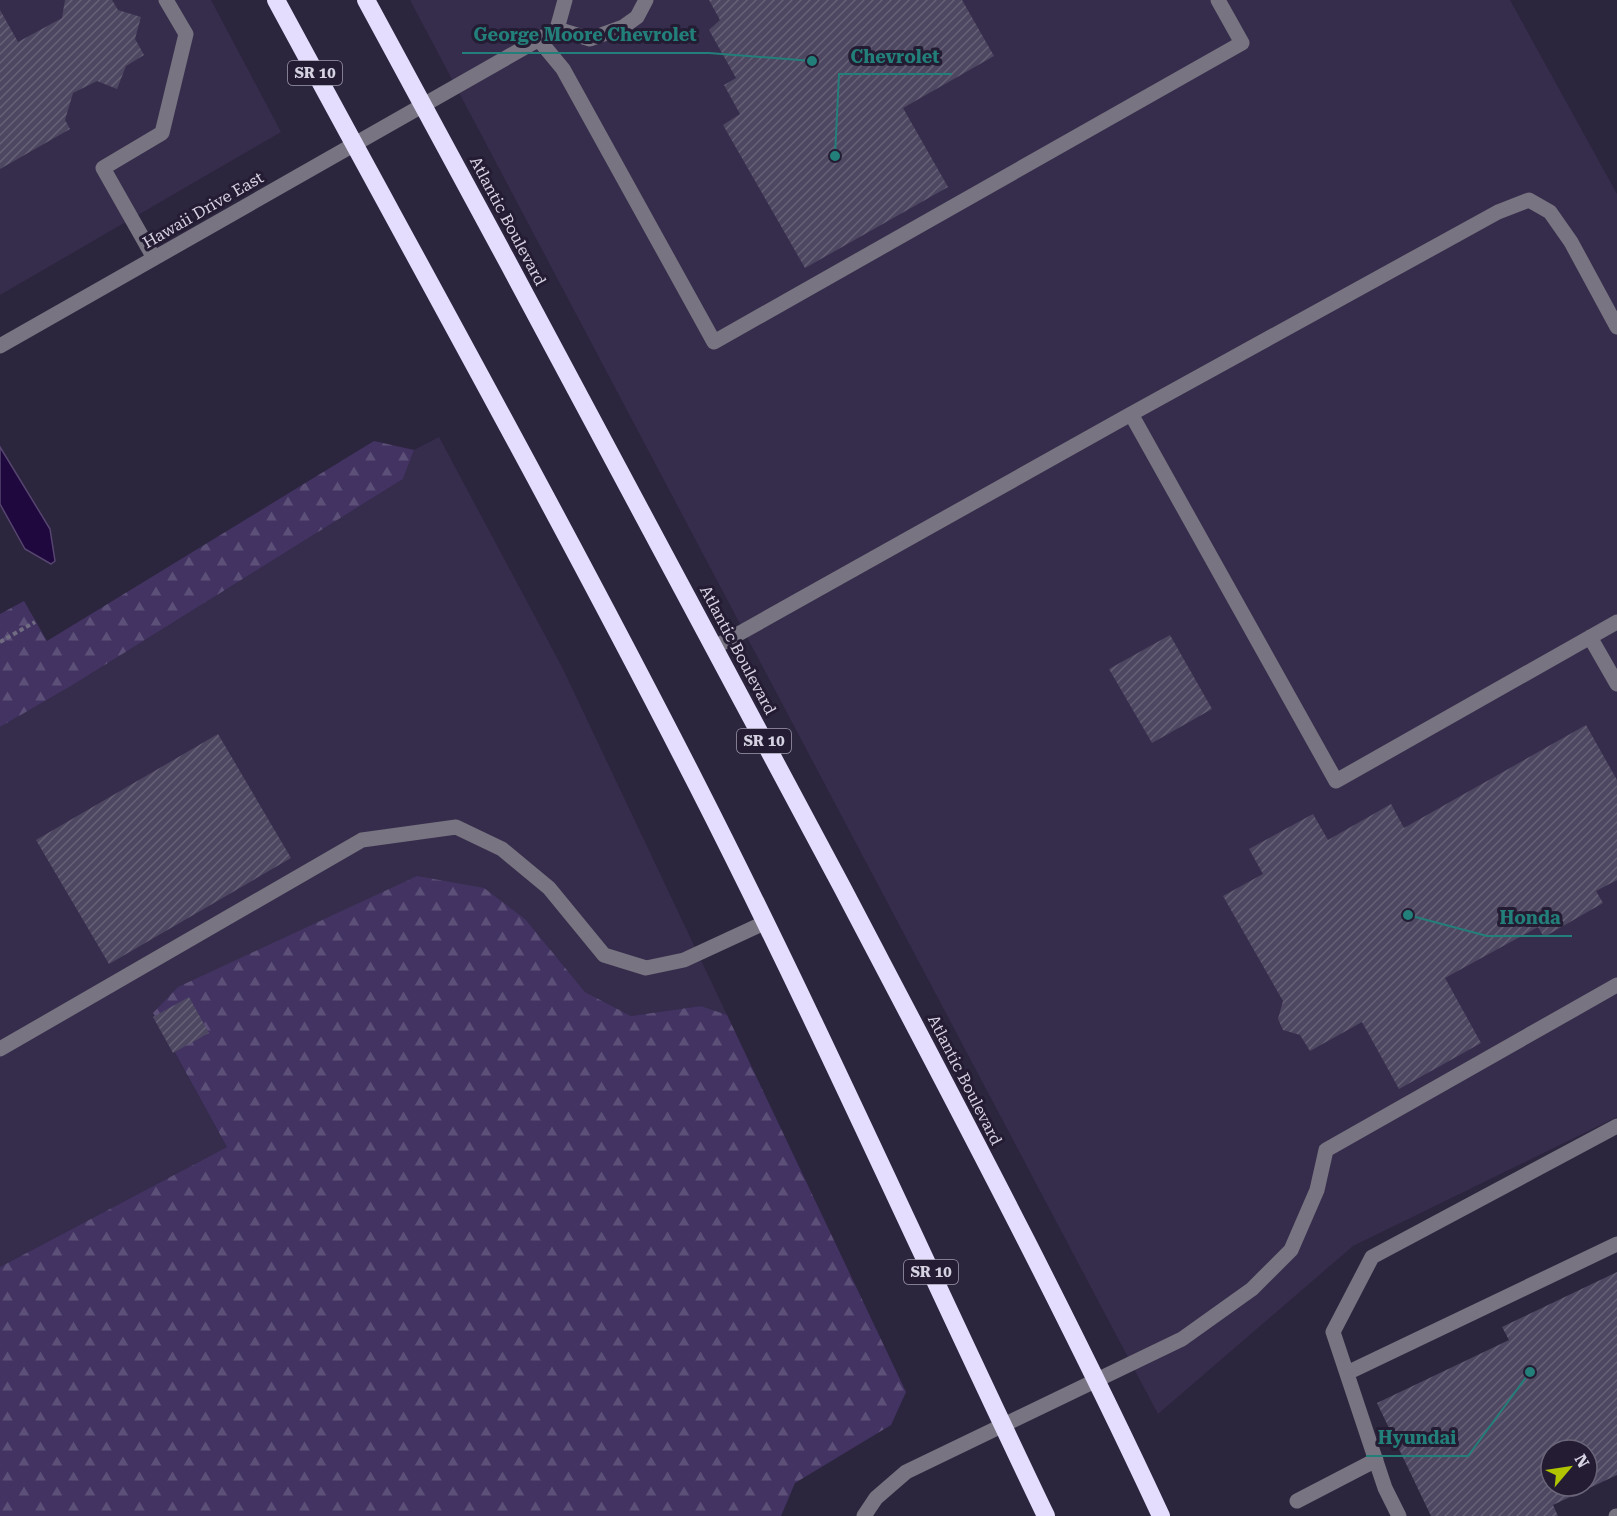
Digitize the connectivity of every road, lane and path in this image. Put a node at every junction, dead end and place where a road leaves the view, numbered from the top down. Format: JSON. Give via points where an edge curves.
{"nodes":[{"id":1,"x":166,"y":0,"type":"edge"},
{"id":2,"x":276,"y":0,"type":"edge"},
{"id":3,"x":366,"y":0,"type":"edge"},
{"id":4,"x":565,"y":0,"type":"edge"},
{"id":5,"x":646,"y":0,"type":"edge"},
{"id":6,"x":1218,"y":0,"type":"edge"},
{"id":7,"x":557,"y":29,"type":"junction"},
{"id":8,"x":540,"y":40,"type":"junction"},
{"id":9,"x":424,"y":106,"type":"junction"},
{"id":10,"x":354,"y":145,"type":"junction"},
{"id":11,"x":154,"y":258,"type":"junction"},
{"id":12,"x":1617,"y":327,"type":"edge"},
{"id":13,"x":0,"y":346,"type":"edge"},
{"id":14,"x":1131,"y":414,"type":"junction"},
{"id":15,"x":35,"y":622,"type":"dead end"},
{"id":16,"x":1617,"y":622,"type":"edge"},
{"id":17,"x":1590,"y":637,"type":"junction"},
{"id":18,"x":0,"y":642,"type":"edge"},
{"id":19,"x":715,"y":647,"type":"junction"},
{"id":20,"x":1617,"y":684,"type":"edge"},
{"id":21,"x":764,"y":923,"type":"junction"},
{"id":22,"x":1617,"y":985,"type":"edge"},
{"id":23,"x":0,"y":1049,"type":"edge"},
{"id":24,"x":1617,"y":1126,"type":"edge"},
{"id":25,"x":1617,"y":1244,"type":"edge"},
{"id":26,"x":1347,"y":1373,"type":"junction"},
{"id":27,"x":1098,"y":1380,"type":"junction"},
{"id":28,"x":1002,"y":1425,"type":"junction"},
{"id":29,"x":1376,"y":1460,"type":"junction"},
{"id":30,"x":1297,"y":1501,"type":"dead end"},
{"id":31,"x":864,"y":1516,"type":"edge"},
{"id":32,"x":1046,"y":1516,"type":"edge"},
{"id":33,"x":1161,"y":1516,"type":"edge"},
{"id":34,"x":1399,"y":1516,"type":"edge"}],
"edges":[{"from":1,"to":11,"type":"street","via":[[186,34],[162,133],[103,168]]},
{"from":2,"to":10,"type":"highway","number":"SR 10"},
{"from":3,"to":9,"type":"highway","name":"Atlantic Boulevard","number":"SR 10"},
{"from":4,"to":7,"type":"street"},
{"from":5,"to":7,"type":"street","via":[[637,17],[623,27],[590,39]]},
{"from":6,"to":8,"type":"street","via":[[1242,43],[714,342],[563,69]]},
{"from":7,"to":8,"type":"street","name":"Hawaii Drive East"},
{"from":8,"to":9,"type":"street","name":"Hawaii Drive East"},
{"from":9,"to":10,"type":"street","name":"Hawaii Drive East"},
{"from":9,"to":19,"type":"highway","name":"Atlantic Boulevard","number":"SR 10"},
{"from":10,"to":11,"type":"street","name":"Hawaii Drive East"},
{"from":10,"to":21,"type":"highway","number":"SR 10","via":[[602,603]]},
{"from":11,"to":13,"type":"street","name":"Hawaii Drive East"},
{"from":12,"to":14,"type":"street","via":[[1571,242],[1550,212],[1529,200],[1498,212]]},
{"from":14,"to":17,"type":"street","via":[[1336,781]]},
{"from":14,"to":19,"type":"street"},
{"from":15,"to":18,"type":"path"},
{"from":16,"to":17,"type":"street"},
{"from":17,"to":20,"type":"street"},
{"from":19,"to":27,"type":"highway","name":"Atlantic Boulevard","number":"SR 10"},
{"from":21,"to":23,"type":"street","via":[[684,960],[646,968],[604,955],[549,888],[502,849],[456,827],[362,840]]},
{"from":21,"to":28,"type":"highway","number":"SR 10"},
{"from":22,"to":27,"type":"street","via":[[1326,1150],[1317,1190],[1291,1250],[1252,1289],[1182,1339]]},
{"from":24,"to":26,"type":"street","via":[[1372,1257],[1333,1332]]},
{"from":25,"to":26,"type":"street"},
{"from":26,"to":29,"type":"street"},
{"from":27,"to":28,"type":"street"},
{"from":27,"to":33,"type":"highway","name":"Atlantic Boulevard","number":"SR 10"},
{"from":28,"to":31,"type":"street","via":[[906,1472],[876,1498]]},
{"from":28,"to":32,"type":"highway","number":"SR 10"},
{"from":29,"to":30,"type":"street"},
{"from":29,"to":34,"type":"street"}]}
